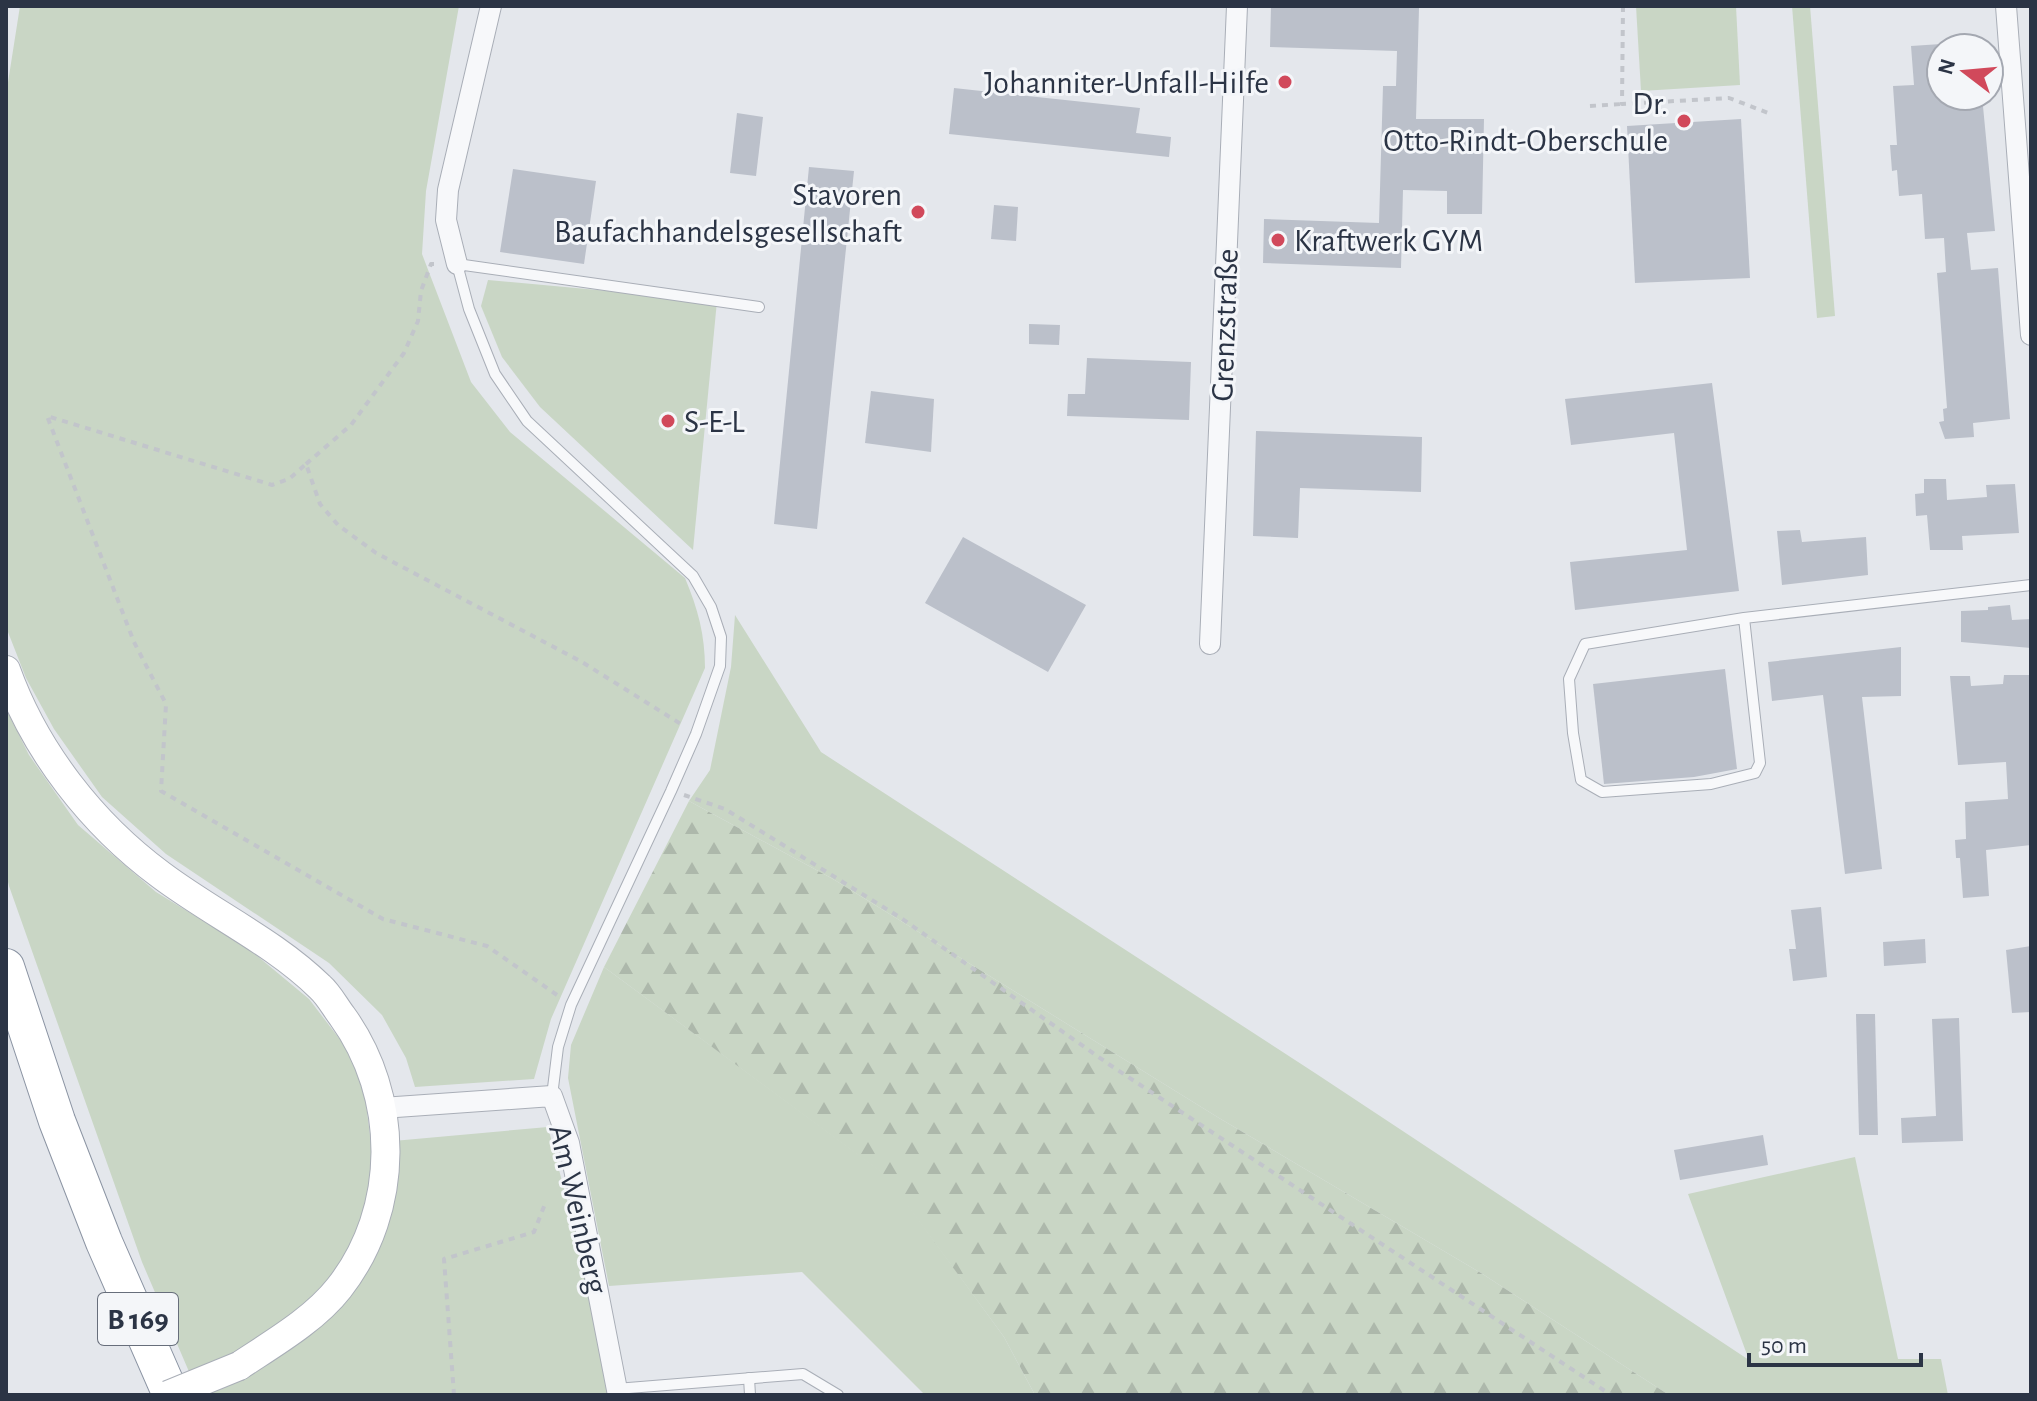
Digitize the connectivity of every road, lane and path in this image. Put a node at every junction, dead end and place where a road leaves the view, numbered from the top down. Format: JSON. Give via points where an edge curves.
{"nodes":[{"id":1,"x":491,"y":6,"type":"edge"},
{"id":2,"x":1237,"y":6,"type":"edge"},
{"id":3,"x":1623,"y":6,"type":"edge"},
{"id":4,"x":2006,"y":6,"type":"edge"},
{"id":5,"x":1622,"y":104,"type":"junction"},
{"id":6,"x":1590,"y":106,"type":"dead end"},
{"id":7,"x":1771,"y":114,"type":"dead end"},
{"id":8,"x":2025,"y":173,"type":"edge"},
{"id":9,"x":457,"y":264,"type":"junction"},
{"id":10,"x":759,"y":307,"type":"dead end"},
{"id":11,"x":2031,"y":335,"type":"edge"},
{"id":12,"x":306,"y":464,"type":"junction"},
{"id":13,"x":2031,"y":585,"type":"edge"},
{"id":14,"x":1744,"y":618,"type":"junction"},
{"id":15,"x":1210,"y":644,"type":"dead end"},
{"id":16,"x":6,"y":670,"type":"edge"},
{"id":17,"x":696,"y":734,"type":"junction"},
{"id":18,"x":671,"y":791,"type":"junction"},
{"id":19,"x":6,"y":967,"type":"edge"},
{"id":20,"x":571,"y":1005,"type":"junction"},
{"id":21,"x":552,"y":1096,"type":"junction"},
{"id":22,"x":382,"y":1108,"type":"junction"},
{"id":23,"x":545,"y":1204,"type":"dead end"},
{"id":24,"x":749,"y":1378,"type":"junction"},
{"id":25,"x":617,"y":1392,"type":"edge"},
{"id":26,"x":170,"y":1395,"type":"edge"},
{"id":27,"x":454,"y":1395,"type":"edge"},
{"id":28,"x":750,"y":1395,"type":"edge"},
{"id":29,"x":838,"y":1395,"type":"edge"},
{"id":30,"x":1611,"y":1395,"type":"edge"}],
"edges":[{"from":1,"to":9,"type":"street","via":[[448,190],[446,220]]},
{"from":2,"to":15,"type":"street","name":"Grenzstraße"},
{"from":3,"to":5,"type":"path"},
{"from":4,"to":8,"type":"street"},
{"from":5,"to":6,"type":"path"},
{"from":5,"to":7,"type":"path","via":[[1729,98]]},
{"from":8,"to":11,"type":"street"},
{"from":9,"to":10,"type":"lane"},
{"from":9,"to":12,"type":"path","via":[[431,264],[418,321],[404,353],[351,425]]},
{"from":9,"to":17,"type":"lane","via":[[495,374],[527,421],[693,576],[711,607],[721,637],[720,666]]},
{"from":12,"to":17,"type":"path","via":[[320,504],[376,553],[582,662]]},
{"from":12,"to":20,"type":"path","via":[[272,485],[47,416],[134,642],[166,704],[161,791],[383,919],[487,946]]},
{"from":13,"to":14,"type":"lane"},
{"from":14,"to":14,"type":"lane","via":[[1585,644],[1569,679],[1581,780],[1602,792],[1711,784],[1755,773],[1760,763]]},
{"from":16,"to":22,"type":"street","via":[[39,741],[91,813],[161,875],[260,940],[321,988],[360,1040]]},
{"from":17,"to":18,"type":"lane"},
{"from":18,"to":20,"type":"lane"},
{"from":18,"to":30,"type":"path","via":[[725,809],[901,918],[1110,1065]]},
{"from":19,"to":26,"type":"highway","number":"B 169","via":[[57,1121]]},
{"from":20,"to":21,"type":"lane","via":[[558,1047]]},
{"from":21,"to":22,"type":"street","name":"Am Weinberg"},
{"from":21,"to":25,"type":"street","name":"Am Weinberg","via":[[569,1143]]},
{"from":22,"to":26,"type":"street","bridge":true,"via":[[383,1190],[367,1240],[339,1288],[293,1331],[239,1366]]},
{"from":23,"to":27,"type":"path","via":[[534,1232],[444,1259]]},
{"from":24,"to":25,"type":"lane"},
{"from":24,"to":28,"type":"lane"},
{"from":24,"to":29,"type":"lane","via":[[803,1374]]}]}
